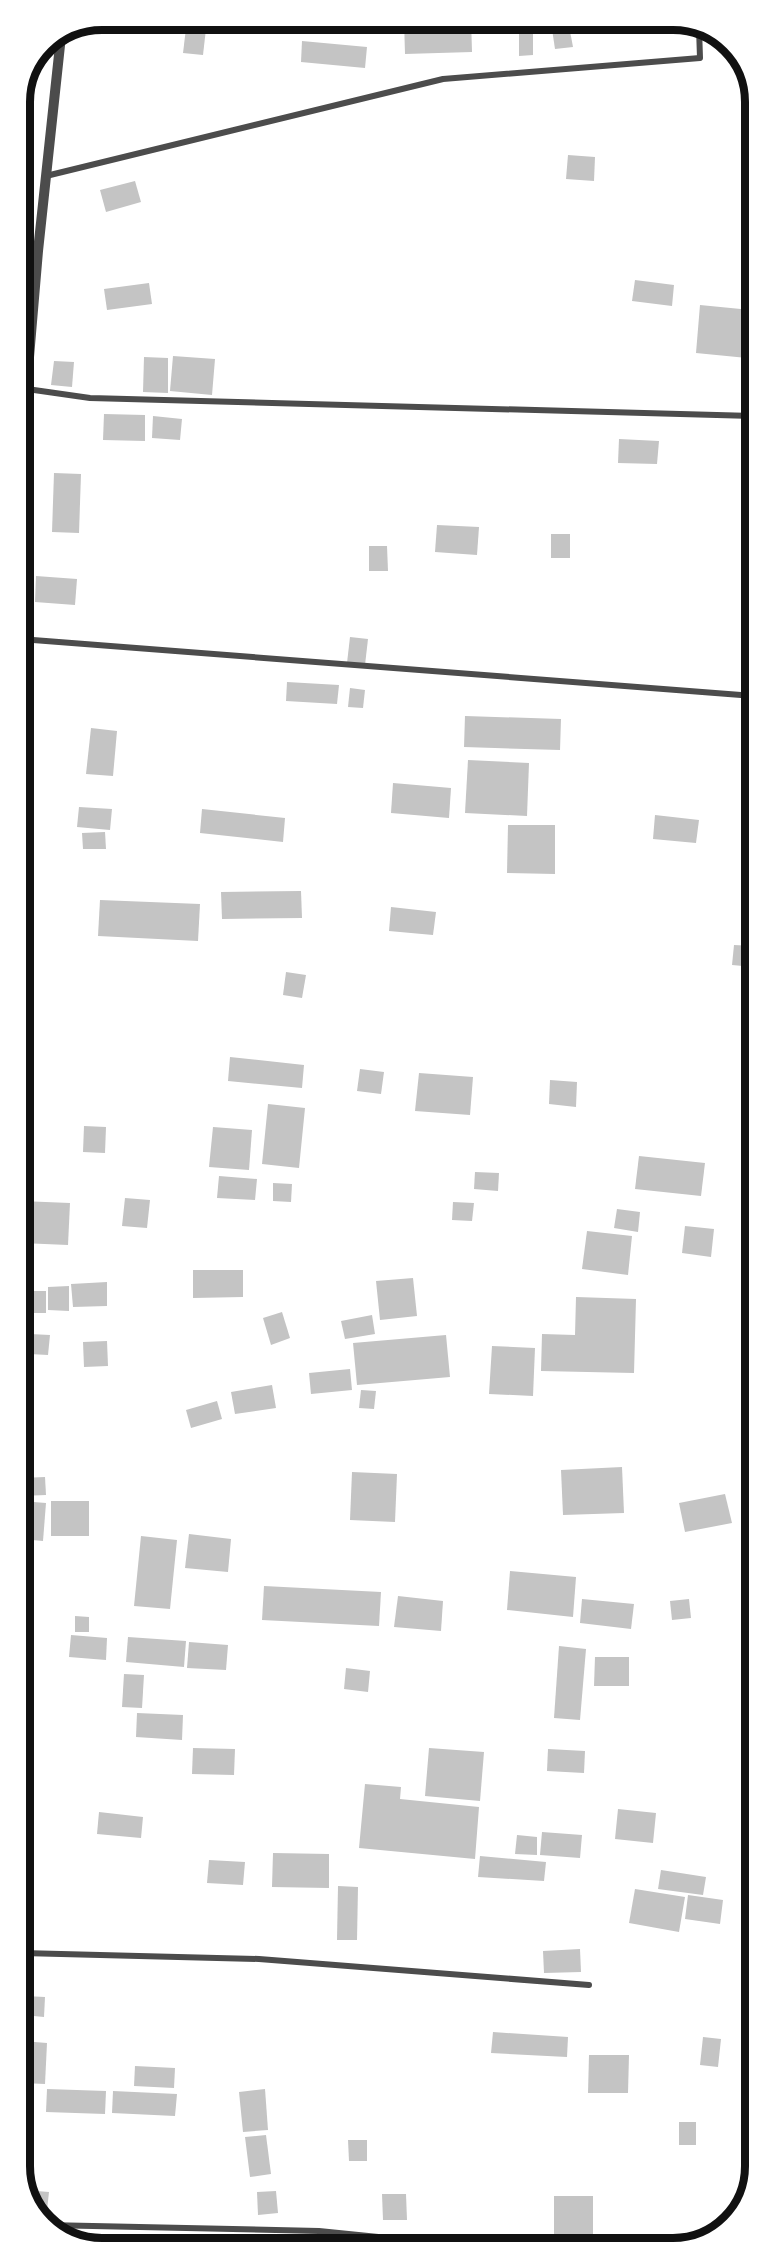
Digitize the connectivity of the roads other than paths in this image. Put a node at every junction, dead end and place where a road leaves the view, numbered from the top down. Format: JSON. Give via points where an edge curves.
{"nodes":[{"id":1,"x":699,"y":34,"type":"edge"},
{"id":2,"x":60,"y":43,"type":"edge"},
{"id":3,"x":46,"y":176,"type":"junction"},
{"id":4,"x":38,"y":251,"type":"junction"},
{"id":5,"x":30,"y":253,"type":"edge"},
{"id":6,"x":30,"y":351,"type":"edge"},
{"id":7,"x":30,"y":389,"type":"edge"},
{"id":8,"x":745,"y":416,"type":"edge"},
{"id":9,"x":30,"y":640,"type":"edge"},
{"id":10,"x":745,"y":695,"type":"edge"},
{"id":11,"x":30,"y":1953,"type":"edge"},
{"id":12,"x":588,"y":1985,"type":"dead end"},
{"id":13,"x":61,"y":2225,"type":"edge"},
{"id":14,"x":377,"y":2238,"type":"edge"}],
"edges":[{"from":1,"to":3,"type":"street","via":[[700,57],[443,79]]},
{"from":2,"to":3,"type":"street"},
{"from":3,"to":4,"type":"street"},
{"from":4,"to":5,"type":"street"},
{"from":4,"to":6,"type":"street"},
{"from":7,"to":8,"type":"street","via":[[90,398]]},
{"from":9,"to":10,"type":"street"},
{"from":11,"to":12,"type":"street","via":[[259,1959]]},
{"from":13,"to":14,"type":"street","via":[[319,2231]]}]}
